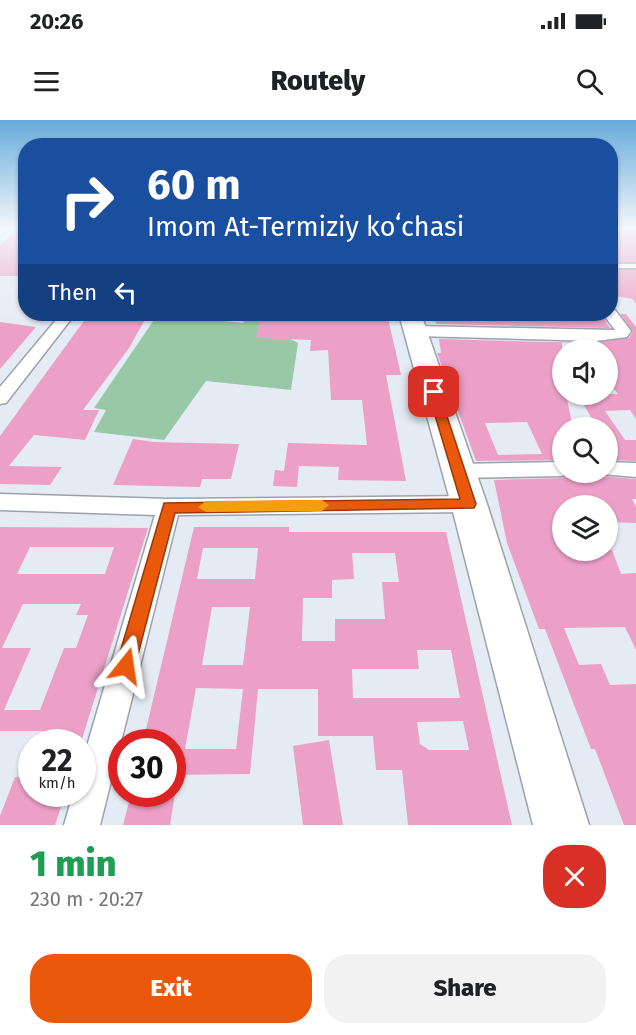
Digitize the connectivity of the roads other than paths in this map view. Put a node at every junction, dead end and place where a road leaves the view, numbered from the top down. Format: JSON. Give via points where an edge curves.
{"nodes":[{"id":1,"x":618,"y":266,"type":"edge"},
{"id":2,"x":636,"y":266,"type":"edge"},
{"id":3,"x":62,"y":321,"type":"edge"},
{"id":4,"x":616,"y":321,"type":"edge"},
{"id":5,"x":412,"y":322,"type":"edge"},
{"id":6,"x":0,"y":399,"type":"edge"},
{"id":7,"x":618,"y":469,"type":"edge"},
{"id":8,"x":636,"y":470,"type":"edge"},
{"id":9,"x":552,"y":471,"type":"edge"},
{"id":10,"x":464,"y":488,"type":"junction"},
{"id":11,"x":0,"y":502,"type":"edge"},
{"id":12,"x":169,"y":507,"type":"junction"},
{"id":13,"x":82,"y":825,"type":"edge"},
{"id":14,"x":561,"y":825,"type":"edge"}],
"edges":[{"from":1,"to":2,"type":"lane"},
{"from":3,"to":6,"type":"street"},
{"from":4,"to":5,"type":"street","via":[[622,334],[596,336]]},
{"from":5,"to":10,"type":"main road"},
{"from":7,"to":8,"type":"street"},
{"from":9,"to":10,"type":"street"},
{"from":10,"to":12,"type":"street"},
{"from":10,"to":14,"type":"main road"},
{"from":11,"to":12,"type":"street"},
{"from":12,"to":13,"type":"street"}]}
